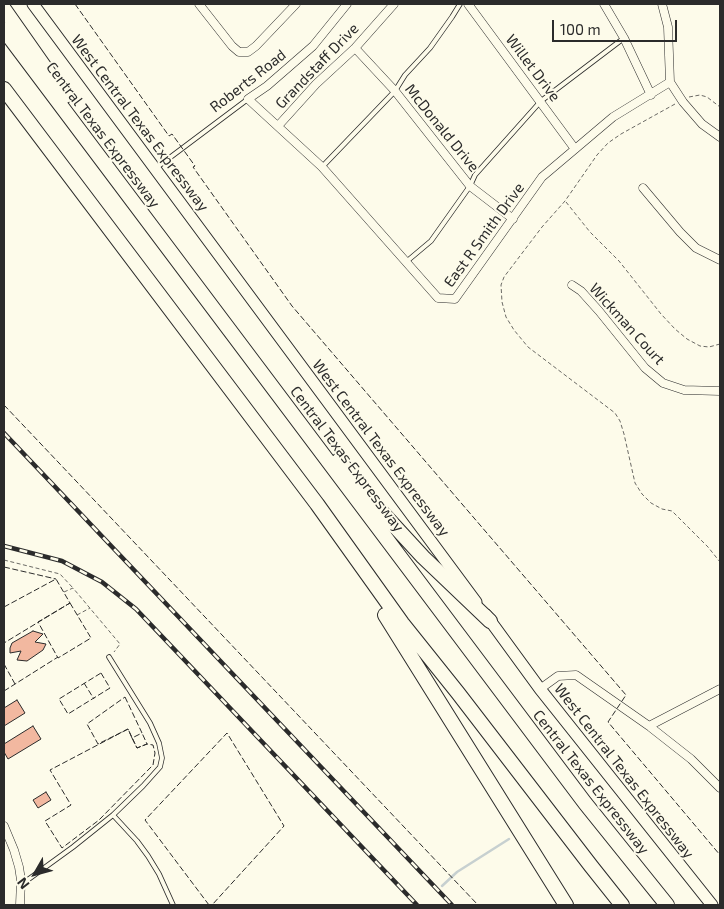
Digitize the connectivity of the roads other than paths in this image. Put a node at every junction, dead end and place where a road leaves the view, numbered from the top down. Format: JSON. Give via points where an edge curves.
{"nodes":[{"id":1,"x":33,"y":4,"type":"edge"},
{"id":2,"x":296,"y":4,"type":"edge"},
{"id":3,"x":348,"y":4,"type":"edge"},
{"id":4,"x":394,"y":4,"type":"edge"},
{"id":5,"x":460,"y":4,"type":"edge"},
{"id":6,"x":468,"y":4,"type":"edge"},
{"id":7,"x":604,"y":4,"type":"edge"},
{"id":8,"x":662,"y":4,"type":"edge"},
{"id":9,"x":203,"y":5,"type":"edge"},
{"id":10,"x":4,"y":9,"type":"edge"},
{"id":11,"x":4,"y":30,"type":"edge"},
{"id":12,"x":624,"y":38,"type":"junction"},
{"id":13,"x":355,"y":48,"type":"junction"},
{"id":14,"x":670,"y":82,"type":"junction"},
{"id":15,"x":4,"y":89,"type":"edge"},
{"id":16,"x":395,"y":91,"type":"junction"},
{"id":17,"x":651,"y":95,"type":"junction"},
{"id":18,"x":248,"y":99,"type":"junction"},
{"id":19,"x":541,"y":101,"type":"junction"},
{"id":20,"x":278,"y":126,"type":"junction"},
{"id":21,"x":720,"y":137,"type":"edge"},
{"id":22,"x":88,"y":142,"type":"junction"},
{"id":23,"x":576,"y":149,"type":"junction"},
{"id":24,"x":322,"y":167,"type":"junction"},
{"id":25,"x":155,"y":168,"type":"junction"},
{"id":26,"x":470,"y":186,"type":"junction"},
{"id":27,"x":643,"y":188,"type":"dead end"},
{"id":28,"x":513,"y":219,"type":"junction"},
{"id":29,"x":720,"y":260,"type":"edge"},
{"id":30,"x":406,"y":262,"type":"junction"},
{"id":31,"x":572,"y":285,"type":"dead end"},
{"id":32,"x":256,"y":366,"type":"junction"},
{"id":33,"x":720,"y":391,"type":"edge"},
{"id":34,"x":317,"y":504,"type":"junction"},
{"id":35,"x":490,"y":621,"type":"junction"},
{"id":36,"x":109,"y":657,"type":"road end"},
{"id":37,"x":540,"y":688,"type":"junction"},
{"id":38,"x":720,"y":689,"type":"edge"},
{"id":39,"x":649,"y":726,"type":"junction"},
{"id":40,"x":720,"y":788,"type":"edge"},
{"id":41,"x":113,"y":815,"type":"junction"},
{"id":42,"x":4,"y":826,"type":"edge"},
{"id":43,"x":21,"y":885,"type":"junction"},
{"id":44,"x":20,"y":905,"type":"edge"},
{"id":45,"x":173,"y":905,"type":"edge"},
{"id":46,"x":566,"y":905,"type":"edge"},
{"id":47,"x":622,"y":905,"type":"edge"},
{"id":48,"x":667,"y":905,"type":"edge"},
{"id":49,"x":712,"y":905,"type":"edge"}],
"edges":[{"from":1,"to":25,"type":"main road","name":"West Central Texas Expressway"},
{"from":2,"to":9,"type":"street","via":[[248,52],[239,52],[232,46]]},
{"from":3,"to":18,"type":"street","name":"Roberts Road","via":[[313,46]]},
{"from":4,"to":13,"type":"street","name":"Grandstaff Drive"},
{"from":5,"to":16,"type":"lane"},
{"from":6,"to":19,"type":"street","name":"Willet Drive"},
{"from":7,"to":12,"type":"street"},
{"from":8,"to":14,"type":"street","via":[[668,27]]},
{"from":10,"to":22,"type":"highway","via":[[64,95]]},
{"from":11,"to":22,"type":"highway","name":"Central Texas Expressway"},
{"from":12,"to":17,"type":"street"},
{"from":12,"to":19,"type":"lane"},
{"from":13,"to":16,"type":"street","name":"McDonald Drive"},
{"from":13,"to":20,"type":"street","name":"Grandstaff Drive"},
{"from":14,"to":17,"type":"street","name":"East R Smith Drive"},
{"from":14,"to":21,"type":"street","via":[[702,124]]},
{"from":15,"to":34,"type":"highway"},
{"from":16,"to":24,"type":"lane"},
{"from":16,"to":26,"type":"street","name":"McDonald Drive"},
{"from":17,"to":23,"type":"street","name":"East R Smith Drive","via":[[613,117]]},
{"from":18,"to":20,"type":"street","name":"East R Smith Drive"},
{"from":18,"to":25,"type":"lane","name":"Roberts Road"},
{"from":19,"to":23,"type":"street","name":"Willet Drive"},
{"from":19,"to":26,"type":"lane","via":[[475,174]]},
{"from":20,"to":24,"type":"street","name":"East R Smith Drive"},
{"from":22,"to":32,"type":"highway","name":"Central Texas Expressway"},
{"from":23,"to":28,"type":"street","name":"East R Smith Drive","via":[[542,177]]},
{"from":24,"to":30,"type":"street","name":"East R Smith Drive"},
{"from":25,"to":35,"type":"main road","name":"West Central Texas Expressway"},
{"from":26,"to":28,"type":"street","name":"McDonald Drive"},
{"from":26,"to":30,"type":"lane","via":[[431,241]]},
{"from":27,"to":29,"type":"street","via":[[696,248]]},
{"from":28,"to":30,"type":"street","name":"East R Smith Drive","via":[[455,299],[438,298]]},
{"from":31,"to":33,"type":"street","name":"Wickman Court","via":[[599,311],[644,368],[664,383],[684,390]]},
{"from":32,"to":35,"type":"highway","via":[[293,400],[365,494],[423,557]]},
{"from":32,"to":48,"type":"highway","name":"Central Texas Expressway","via":[[573,787]]},
{"from":34,"to":46,"type":"highway","via":[[338,545]]},
{"from":34,"to":47,"type":"highway","via":[[402,623]]},
{"from":35,"to":37,"type":"main road","name":"West Central Texas Expressway"},
{"from":36,"to":41,"type":"lane","via":[[150,723],[162,758],[160,767]]},
{"from":37,"to":39,"type":"street","via":[[558,676],[576,675]]},
{"from":37,"to":49,"type":"main road","name":"West Central Texas Expressway"},
{"from":38,"to":39,"type":"street"},
{"from":39,"to":40,"type":"street"},
{"from":41,"to":43,"type":"lane"},
{"from":41,"to":45,"type":"lane","via":[[148,856]]},
{"from":42,"to":43,"type":"street","via":[[14,850]]},
{"from":43,"to":44,"type":"street"}]}
